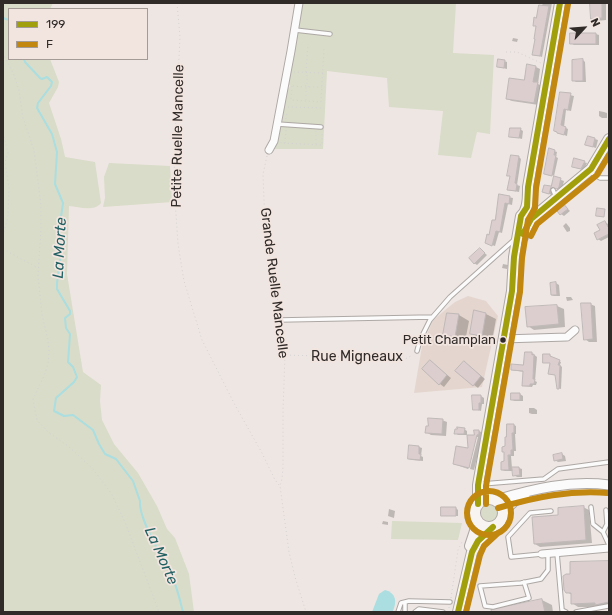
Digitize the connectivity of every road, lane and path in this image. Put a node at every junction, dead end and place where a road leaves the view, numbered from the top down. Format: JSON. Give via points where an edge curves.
{"nodes":[{"id":1,"x":177,"y":3,"type":"edge"},
{"id":2,"x":299,"y":3,"type":"edge"},
{"id":3,"x":560,"y":3,"type":"edge"},
{"id":4,"x":295,"y":30,"type":"junction"},
{"id":5,"x":330,"y":34,"type":"dead end"},
{"id":6,"x":308,"y":44,"type":"dead end"},
{"id":7,"x":324,"y":49,"type":"dead end"},
{"id":8,"x":506,"y":52,"type":"dead end"},
{"id":9,"x":3,"y":53,"type":"edge"},
{"id":10,"x":549,"y":66,"type":"junction"},
{"id":11,"x":293,"y":72,"type":"dead end"},
{"id":12,"x":307,"y":73,"type":"junction"},
{"id":13,"x":323,"y":73,"type":"junction"},
{"id":14,"x":292,"y":82,"type":"dead end"},
{"id":15,"x":307,"y":85,"type":"junction"},
{"id":16,"x":288,"y":86,"type":"junction"},
{"id":17,"x":304,"y":87,"type":"junction"},
{"id":18,"x":309,"y":87,"type":"junction"},
{"id":19,"x":322,"y":87,"type":"junction"},
{"id":20,"x":306,"y":88,"type":"junction"},
{"id":21,"x":306,"y":101,"type":"junction"},
{"id":22,"x":324,"y":108,"type":"dead end"},
{"id":23,"x":277,"y":124,"type":"junction"},
{"id":24,"x":286,"y":125,"type":"junction"},
{"id":25,"x":320,"y":127,"type":"junction"},
{"id":26,"x":3,"y":133,"type":"edge"},
{"id":27,"x":609,"y":139,"type":"edge"},
{"id":28,"x":279,"y":140,"type":"dead end"},
{"id":29,"x":285,"y":144,"type":"junction"},
{"id":30,"x":316,"y":145,"type":"junction"},
{"id":31,"x":269,"y":150,"type":"joint"},
{"id":32,"x":588,"y":172,"type":"junction"},
{"id":33,"x":609,"y":178,"type":"edge"},
{"id":34,"x":526,"y":219,"type":"junction"},
{"id":35,"x":3,"y":235,"type":"edge"},
{"id":36,"x":517,"y":238,"type":"junction"},
{"id":37,"x":3,"y":249,"type":"edge"},
{"id":38,"x":38,"y":269,"type":"junction"},
{"id":39,"x":512,"y":291,"type":"junction"},
{"id":40,"x":432,"y":317,"type":"junction"},
{"id":41,"x":280,"y":320,"type":"junction"},
{"id":42,"x":575,"y":330,"type":"dead end"},
{"id":43,"x":504,"y":339,"type":"junction"},
{"id":44,"x":417,"y":351,"type":"joint"},
{"id":45,"x":285,"y":355,"type":"junction"},
{"id":46,"x":609,"y":462,"type":"edge"},
{"id":47,"x":481,"y":480,"type":"junction"},
{"id":48,"x":609,"y":485,"type":"edge"},
{"id":49,"x":280,"y":486,"type":"junction"},
{"id":50,"x":609,"y":491,"type":"edge"},
{"id":51,"x":493,"y":499,"type":"junction"},
{"id":52,"x":478,"y":504,"type":"junction"},
{"id":53,"x":591,"y":507,"type":"dead end"},
{"id":54,"x":606,"y":510,"type":"dead end"},
{"id":55,"x":551,"y":511,"type":"dead end"},
{"id":56,"x":503,"y":512,"type":"junction"},
{"id":57,"x":476,"y":519,"type":"junction"},
{"id":58,"x":493,"y":527,"type":"junction"},
{"id":59,"x":603,"y":532,"type":"junction"},
{"id":60,"x":466,"y":539,"type":"dead end"},
{"id":61,"x":609,"y":546,"type":"edge"},
{"id":62,"x":557,"y":553,"type":"junction"},
{"id":63,"x":545,"y":554,"type":"junction"},
{"id":64,"x":524,"y":582,"type":"junction"},
{"id":65,"x":405,"y":602,"type":"junction"},
{"id":66,"x":456,"y":606,"type":"edge"},
{"id":67,"x":608,"y":606,"type":"dead end"},
{"id":68,"x":160,"y":612,"type":"edge"},
{"id":69,"x":306,"y":612,"type":"edge"},
{"id":70,"x":398,"y":612,"type":"edge"},
{"id":71,"x":405,"y":612,"type":"edge"},
{"id":72,"x":416,"y":612,"type":"edge"},
{"id":73,"x":443,"y":612,"type":"edge"},
{"id":74,"x":449,"y":612,"type":"edge"},
{"id":75,"x":566,"y":612,"type":"edge"},
{"id":76,"x":576,"y":612,"type":"edge"}],
"edges":[{"from":1,"to":49,"type":"path","name":"Petite Ruelle Mancelle","via":[[180,37],[174,184],[178,244],[184,281],[202,340]]},
{"from":2,"to":4,"type":"street"},
{"from":3,"to":10,"type":"main road"},
{"from":4,"to":5,"type":"lane"},
{"from":4,"to":16,"type":"street"},
{"from":6,"to":12,"type":"path"},
{"from":7,"to":13,"type":"path"},
{"from":8,"to":10,"type":"path","via":[[517,52]]},
{"from":9,"to":38,"type":"path","via":[[14,75],[23,118],[34,150],[41,205]]},
{"from":10,"to":34,"type":"main road","via":[[528,187]]},
{"from":11,"to":12,"type":"path"},
{"from":12,"to":13,"type":"path"},
{"from":12,"to":15,"type":"path"},
{"from":13,"to":19,"type":"path"},
{"from":14,"to":16,"type":"path"},
{"from":15,"to":17,"type":"path"},
{"from":15,"to":18,"type":"path"},
{"from":16,"to":17,"type":"path"},
{"from":16,"to":21,"type":"path","via":[[291,100]]},
{"from":16,"to":23,"type":"street"},
{"from":17,"to":20,"type":"path"},
{"from":18,"to":19,"type":"path"},
{"from":18,"to":20,"type":"path"},
{"from":19,"to":21,"type":"path","via":[[321,102]]},
{"from":20,"to":21,"type":"path"},
{"from":22,"to":24,"type":"path","via":[[287,106]]},
{"from":23,"to":24,"type":"lane"},
{"from":23,"to":31,"type":"street","via":[[274,141]]},
{"from":24,"to":25,"type":"lane"},
{"from":24,"to":29,"type":"path"},
{"from":25,"to":30,"type":"path"},
{"from":25,"to":30,"type":"path","via":[[322,145]]},
{"from":26,"to":35,"type":"path","via":[[8,153],[5,162],[9,188],[8,217]]},
{"from":27,"to":32,"type":"main road"},
{"from":28,"to":29,"type":"path","via":[[281,144]]},
{"from":29,"to":30,"type":"path"},
{"from":31,"to":41,"type":"path","name":"Grande Ruelle Mancelle","via":[[263,174],[265,224]]},
{"from":32,"to":33,"type":"lane","via":[[600,178]]},
{"from":32,"to":34,"type":"main road","via":[[555,194]]},
{"from":34,"to":36,"type":"main road"},
{"from":34,"to":39,"type":"main road"},
{"from":36,"to":39,"type":"main road"},
{"from":36,"to":40,"type":"lane","name":"Rue Migneaux","via":[[450,297]]},
{"from":37,"to":38,"type":"path"},
{"from":38,"to":68,"type":"path","via":[[42,315],[49,351],[48,364],[33,399],[37,420],[92,468],[111,493]]},
{"from":39,"to":43,"type":"main road"},
{"from":40,"to":41,"type":"lane"},
{"from":40,"to":44,"type":"lane","name":"Rue Migneaux"},
{"from":41,"to":45,"type":"path","name":"Grande Ruelle Mancelle"},
{"from":42,"to":43,"type":"street","via":[[567,337]]},
{"from":43,"to":47,"type":"main road"},
{"from":44,"to":45,"type":"path","name":"Rue Migneaux","via":[[405,359]]},
{"from":45,"to":49,"type":"path","name":"Grande Ruelle Mancelle","via":[[283,467]]},
{"from":46,"to":47,"type":"lane","via":[[558,469],[544,479]]},
{"from":47,"to":51,"type":"main road"},
{"from":47,"to":52,"type":"main road","via":[[478,485]]},
{"from":48,"to":51,"type":"street","via":[[554,486]]},
{"from":49,"to":69,"type":"path","name":"Grande Ruelle Mancelle","via":[[294,577]]},
{"from":50,"to":56,"type":"street","via":[[549,491],[518,499]]},
{"from":51,"to":52,"type":"main road","via":[[486,499]]},
{"from":51,"to":56,"type":"main road","via":[[502,507]]},
{"from":52,"to":57,"type":"main road","via":[[475,509]]},
{"from":53,"to":59,"type":"lane","via":[[593,524]]},
{"from":54,"to":59,"type":"lane","via":[[607,524]]},
{"from":55,"to":63,"type":"lane","via":[[530,513],[508,537],[511,557]]},
{"from":56,"to":58,"type":"main road","via":[[502,519]]},
{"from":57,"to":58,"type":"main road","via":[[485,527]]},
{"from":57,"to":66,"type":"main road"},
{"from":58,"to":66,"type":"main road","via":[[478,541],[472,552]]},
{"from":59,"to":61,"type":"lane"},
{"from":60,"to":66,"type":"path","via":[[458,550]]},
{"from":61,"to":62,"type":"street"},
{"from":62,"to":63,"type":"street"},
{"from":62,"to":75,"type":"lane","via":[[562,610]]},
{"from":63,"to":64,"type":"lane","via":[[548,570],[541,579]]},
{"from":64,"to":64,"type":"lane","via":[[480,586],[485,606],[493,607],[528,598]]},
{"from":65,"to":66,"type":"lane"},
{"from":65,"to":70,"type":"lane","via":[[401,603]]},
{"from":65,"to":71,"type":"lane"},
{"from":66,"to":74,"type":"path"},
{"from":67,"to":76,"type":"lane"},
{"from":72,"to":73,"type":"lane","via":[[419,609]]}]}
